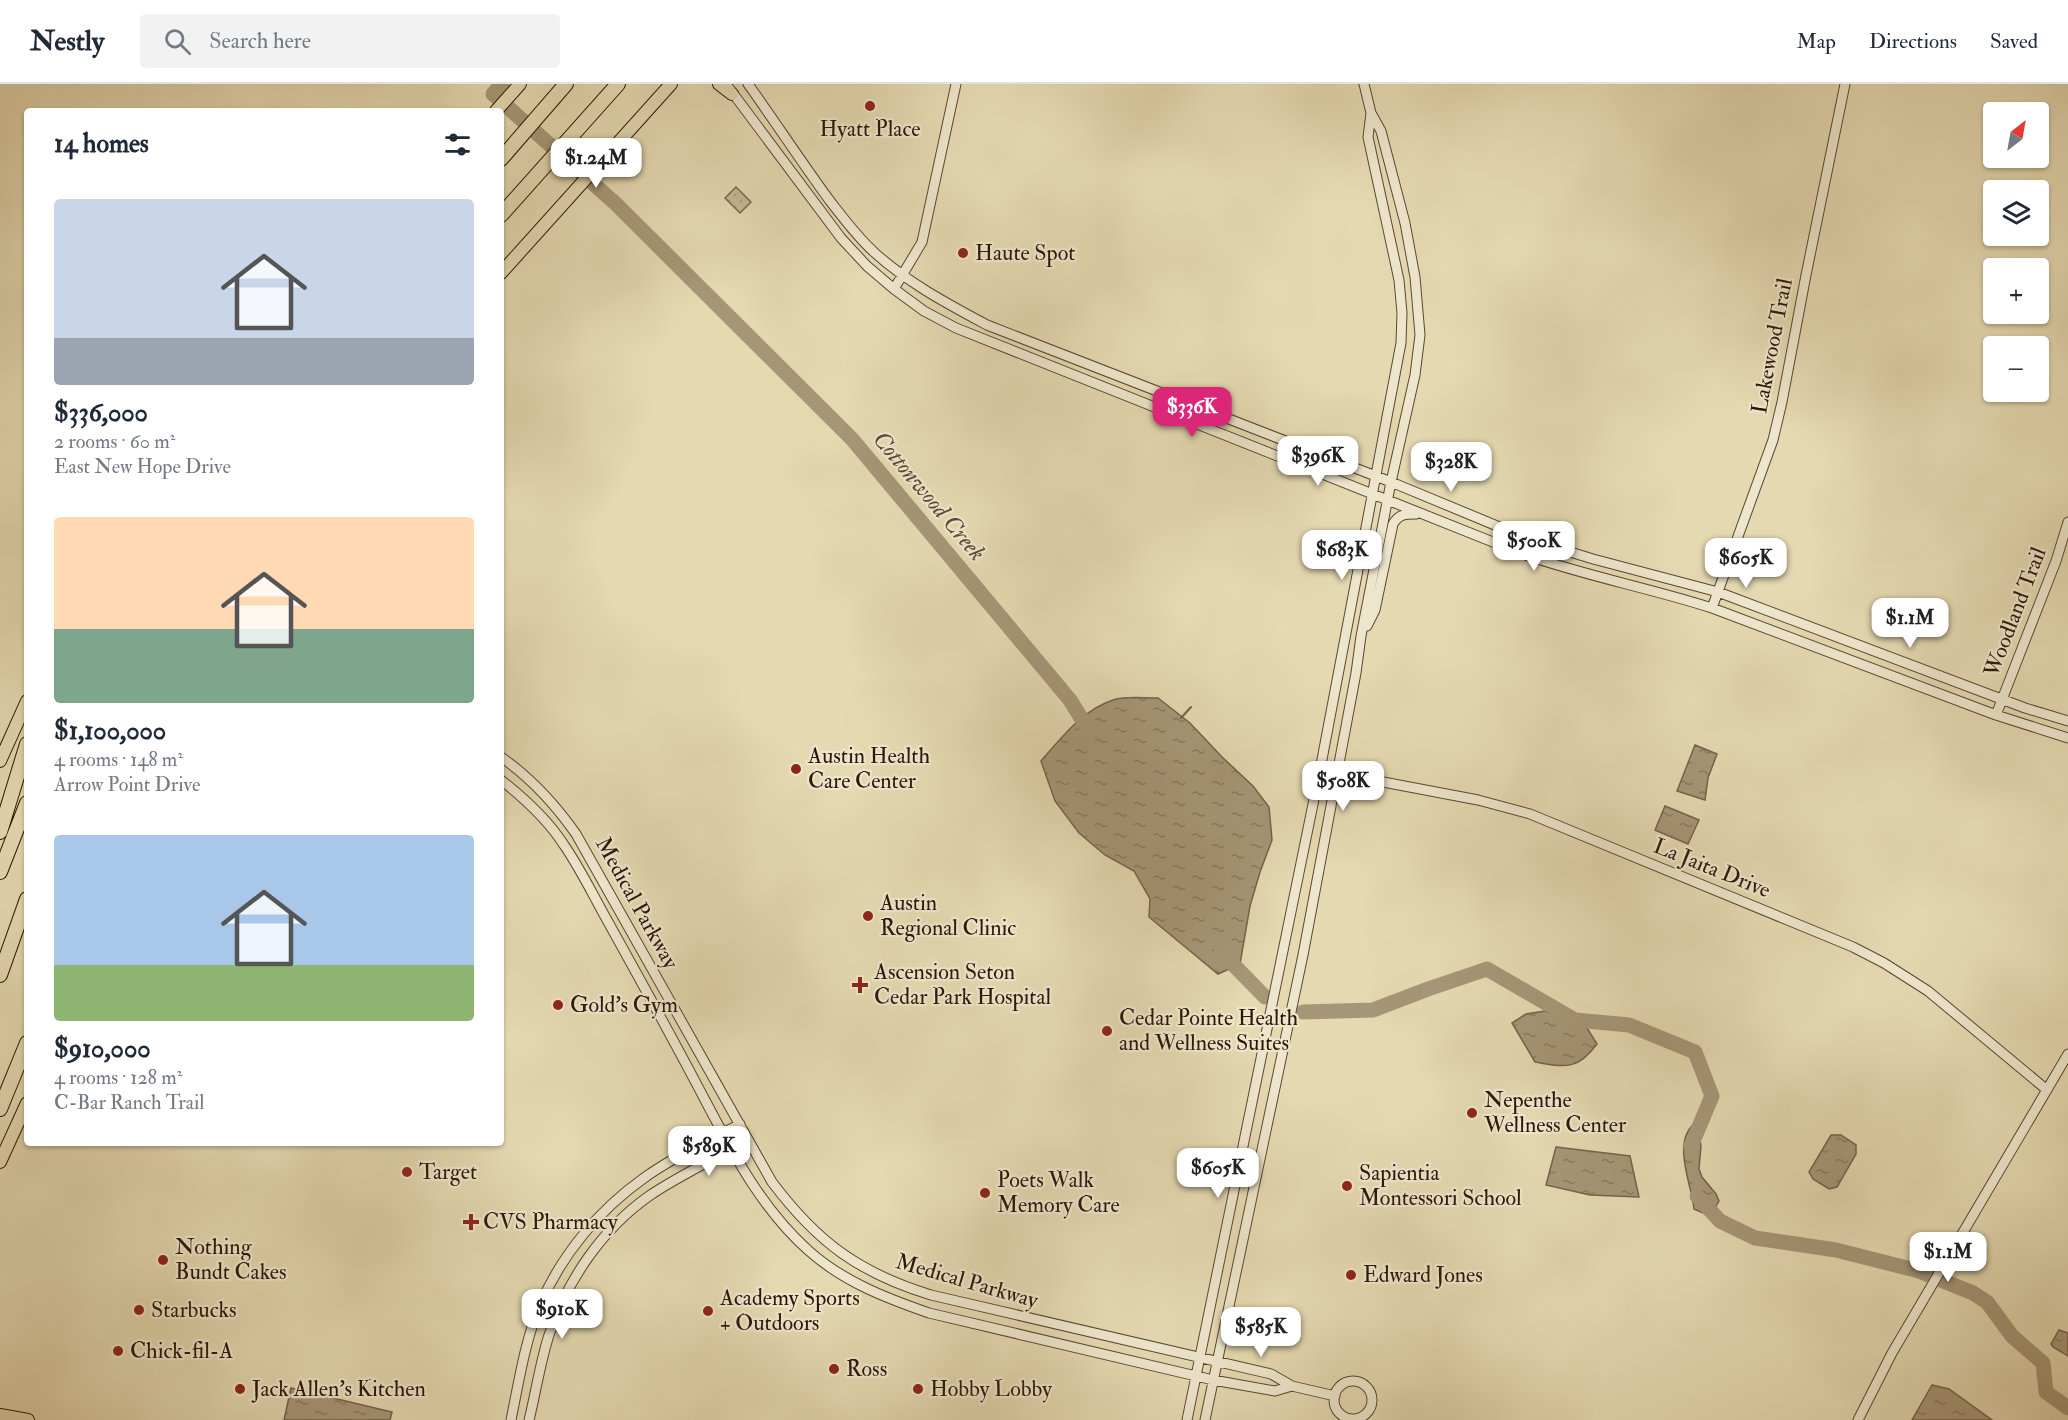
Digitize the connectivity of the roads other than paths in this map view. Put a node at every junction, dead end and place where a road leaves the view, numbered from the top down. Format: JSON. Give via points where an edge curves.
{"nodes":[{"id":1,"x":520,"y":84,"type":"edge"},
{"id":2,"x":566,"y":84,"type":"edge"},
{"id":3,"x":618,"y":84,"type":"edge"},
{"id":4,"x":671,"y":84,"type":"edge"},
{"id":5,"x":719,"y":84,"type":"edge"},
{"id":6,"x":748,"y":84,"type":"edge"},
{"id":7,"x":956,"y":84,"type":"edge"},
{"id":8,"x":1364,"y":84,"type":"edge"},
{"id":9,"x":1845,"y":84,"type":"edge"},
{"id":10,"x":729,"y":89,"type":"edge"},
{"id":11,"x":499,"y":108,"type":"edge"},
{"id":12,"x":1371,"y":113,"type":"junction"},
{"id":13,"x":504,"y":156,"type":"edge"},
{"id":14,"x":504,"y":212,"type":"edge"},
{"id":15,"x":504,"y":270,"type":"edge"},
{"id":16,"x":903,"y":275,"type":"junction"},
{"id":17,"x":1415,"y":277,"type":"junction"},
{"id":18,"x":1399,"y":280,"type":"junction"},
{"id":19,"x":894,"y":289,"type":"junction"},
{"id":20,"x":1134,"y":382,"type":"junction"},
{"id":21,"x":1122,"y":395,"type":"junction"},
{"id":22,"x":1376,"y":477,"type":"junction"},
{"id":23,"x":1391,"y":482,"type":"junction"},
{"id":24,"x":1372,"y":494,"type":"junction"},
{"id":25,"x":1388,"y":500,"type":"junction"},
{"id":26,"x":1420,"y":514,"type":"junction"},
{"id":27,"x":2068,"y":522,"type":"edge"},
{"id":28,"x":1718,"y":592,"type":"junction"},
{"id":29,"x":1712,"y":608,"type":"junction"},
{"id":30,"x":1361,"y":636,"type":"junction"},
{"id":31,"x":2002,"y":699,"type":"junction"},
{"id":32,"x":24,"y":708,"type":"edge"},
{"id":33,"x":1996,"y":715,"type":"junction"},
{"id":34,"x":2068,"y":722,"type":"edge"},
{"id":35,"x":2068,"y":738,"type":"edge"},
{"id":36,"x":24,"y":754,"type":"edge"},
{"id":37,"x":504,"y":759,"type":"edge"},
{"id":38,"x":0,"y":761,"type":"edge"},
{"id":39,"x":1320,"y":770,"type":"junction"},
{"id":40,"x":1337,"y":773,"type":"junction"},
{"id":41,"x":504,"y":783,"type":"edge"},
{"id":42,"x":24,"y":811,"type":"edge"},
{"id":43,"x":0,"y":832,"type":"edge"},
{"id":44,"x":0,"y":872,"type":"edge"},
{"id":45,"x":612,"y":898,"type":"junction"},
{"id":46,"x":598,"y":904,"type":"junction"},
{"id":47,"x":24,"y":907,"type":"edge"},
{"id":48,"x":0,"y":975,"type":"edge"},
{"id":49,"x":24,"y":1050,"type":"edge"},
{"id":50,"x":2068,"y":1054,"type":"edge"},
{"id":51,"x":2047,"y":1090,"type":"junction"},
{"id":52,"x":0,"y":1109,"type":"edge"},
{"id":53,"x":24,"y":1110,"type":"edge"},
{"id":54,"x":740,"y":1124,"type":"junction"},
{"id":55,"x":723,"y":1133,"type":"junction"},
{"id":56,"x":748,"y":1140,"type":"junction"},
{"id":57,"x":731,"y":1150,"type":"junction"},
{"id":58,"x":0,"y":1162,"type":"edge"},
{"id":59,"x":550,"y":1284,"type":"junction"},
{"id":60,"x":566,"y":1294,"type":"junction"},
{"id":61,"x":968,"y":1304,"type":"junction"},
{"id":62,"x":963,"y":1321,"type":"junction"},
{"id":63,"x":1200,"y":1358,"type":"junction"},
{"id":64,"x":1217,"y":1362,"type":"junction"},
{"id":65,"x":1196,"y":1376,"type":"junction"},
{"id":66,"x":1213,"y":1380,"type":"junction"},
{"id":67,"x":1292,"y":1386,"type":"junction"},
{"id":68,"x":1335,"y":1396,"type":"junction"},
{"id":69,"x":0,"y":1414,"type":"edge"},
{"id":70,"x":28,"y":1420,"type":"edge"},
{"id":71,"x":511,"y":1420,"type":"edge"},
{"id":72,"x":530,"y":1420,"type":"edge"},
{"id":73,"x":1187,"y":1420,"type":"edge"},
{"id":74,"x":1205,"y":1420,"type":"edge"},
{"id":75,"x":1858,"y":1420,"type":"edge"}],
"edges":[{"from":1,"to":11,"type":"main road"},
{"from":2,"to":13,"type":"highway"},
{"from":3,"to":14,"type":"highway"},
{"from":4,"to":15,"type":"main road"},
{"from":5,"to":10,"type":"main road"},
{"from":6,"to":16,"type":"street","via":[[848,223],[874,253]]},
{"from":7,"to":16,"type":"street","via":[[922,242]]},
{"from":8,"to":12,"type":"street"},
{"from":9,"to":28,"type":"street","name":"Lakewood Trail","via":[[1773,440]]},
{"from":10,"to":19,"type":"street","via":[[841,238]]},
{"from":12,"to":17,"type":"street","via":[[1381,131]]},
{"from":12,"to":18,"type":"street","via":[[1368,137]]},
{"from":16,"to":19,"type":"street"},
{"from":16,"to":20,"type":"street","via":[[987,325]]},
{"from":17,"to":18,"type":"street"},
{"from":17,"to":23,"type":"street","via":[[1420,335]]},
{"from":18,"to":22,"type":"street","via":[[1401,343]]},
{"from":19,"to":21,"type":"street","via":[[956,328]]},
{"from":20,"to":21,"type":"street"},
{"from":20,"to":22,"type":"street"},
{"from":21,"to":24,"type":"street"},
{"from":22,"to":23,"type":"street"},
{"from":22,"to":24,"type":"street"},
{"from":23,"to":25,"type":"street"},
{"from":23,"to":28,"type":"street","via":[[1531,540]]},
{"from":24,"to":25,"type":"street"},
{"from":24,"to":39,"type":"street"},
{"from":25,"to":26,"type":"street"},
{"from":25,"to":30,"type":"street"},
{"from":26,"to":29,"type":"street","via":[[1561,567]]},
{"from":26,"to":30,"type":"street","via":[[1403,514],[1392,524],[1375,610]]},
{"from":27,"to":31,"type":"street","name":"Woodland Trail"},
{"from":28,"to":29,"type":"street","name":"Lakewood Trail"},
{"from":28,"to":31,"type":"street"},
{"from":29,"to":33,"type":"street"},
{"from":30,"to":40,"type":"street"},
{"from":31,"to":33,"type":"street","name":"Woodland Trail"},
{"from":31,"to":34,"type":"street"},
{"from":32,"to":38,"type":"main road"},
{"from":33,"to":35,"type":"street"},
{"from":36,"to":43,"type":"highway"},
{"from":37,"to":45,"type":"street","name":"Medical Parkway","via":[[563,815]]},
{"from":39,"to":40,"type":"street","name":"La Jaita Drive"},
{"from":39,"to":63,"type":"street"},
{"from":40,"to":51,"type":"street","name":"La Jaita Drive","via":[[1530,814],[1853,947],[1928,991]]},
{"from":40,"to":64,"type":"street","via":[[1303,955]]},
{"from":41,"to":46,"type":"street","name":"Medical Parkway","via":[[563,843]]},
{"from":42,"to":44,"type":"highway"},
{"from":45,"to":46,"type":"street"},
{"from":45,"to":54,"type":"street","name":"Medical Parkway"},
{"from":46,"to":55,"type":"street","name":"Medical Parkway"},
{"from":47,"to":48,"type":"highway"},
{"from":49,"to":52,"type":"highway"},
{"from":50,"to":51,"type":"street"},
{"from":51,"to":75,"type":"street","via":[[1892,1353]]},
{"from":53,"to":58,"type":"main road"},
{"from":54,"to":55,"type":"street"},
{"from":54,"to":56,"type":"street","name":"Medical Parkway"},
{"from":55,"to":57,"type":"street","name":"Medical Parkway"},
{"from":55,"to":59,"type":"street","via":[[645,1177],[615,1201],[578,1240]]},
{"from":56,"to":57,"type":"street"},
{"from":56,"to":61,"type":"street","name":"Medical Parkway","via":[[787,1202],[845,1257],[887,1280]]},
{"from":57,"to":60,"type":"street","via":[[635,1207],[594,1250]]},
{"from":57,"to":62,"type":"street","name":"Medical Parkway","via":[[761,1200],[828,1266],[889,1299]]},
{"from":59,"to":60,"type":"street"},
{"from":59,"to":71,"type":"street","via":[[533,1324]]},
{"from":60,"to":72,"type":"street","via":[[548,1337]]},
{"from":61,"to":62,"type":"street"},
{"from":61,"to":63,"type":"street","name":"Medical Parkway"},
{"from":62,"to":65,"type":"street","name":"Medical Parkway"},
{"from":63,"to":64,"type":"street","name":"Medical Parkway"},
{"from":63,"to":65,"type":"street"},
{"from":64,"to":66,"type":"street"},
{"from":64,"to":67,"type":"street","name":"Medical Parkway","via":[[1271,1374]]},
{"from":65,"to":66,"type":"street","name":"Medical Parkway"},
{"from":65,"to":73,"type":"street"},
{"from":66,"to":67,"type":"street","name":"Medical Parkway","via":[[1275,1391]]},
{"from":66,"to":74,"type":"street"},
{"from":67,"to":68,"type":"street","name":"Medical Parkway"},
{"from":68,"to":68,"type":"street","via":[[1339,1412],[1349,1418],[1365,1415],[1371,1407],[1370,1391],[1357,1382],[1346,1383]]},
{"from":69,"to":70,"type":"main road"}]}
